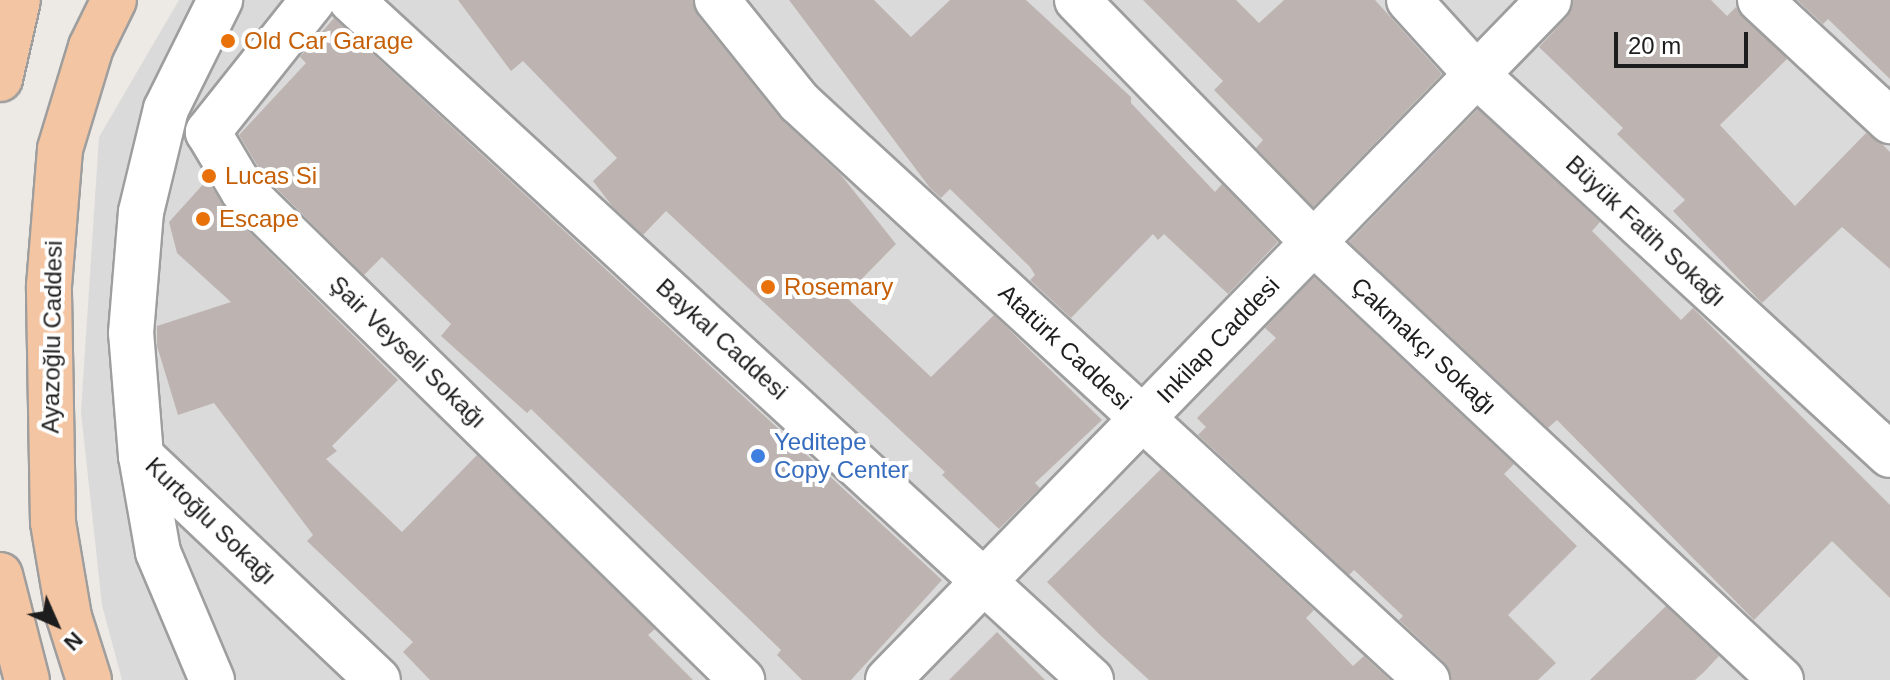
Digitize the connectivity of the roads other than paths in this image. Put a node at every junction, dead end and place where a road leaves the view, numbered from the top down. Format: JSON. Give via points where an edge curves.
{"nodes":[{"id":1,"x":18,"y":0,"type":"edge"},
{"id":2,"x":114,"y":0,"type":"edge"},
{"id":3,"x":220,"y":0,"type":"edge"},
{"id":4,"x":313,"y":0,"type":"edge"},
{"id":5,"x":351,"y":0,"type":"edge"},
{"id":6,"x":717,"y":0,"type":"edge"},
{"id":7,"x":1077,"y":0,"type":"edge"},
{"id":8,"x":1409,"y":0,"type":"edge"},
{"id":9,"x":1549,"y":0,"type":"edge"},
{"id":10,"x":1760,"y":0,"type":"edge"},
{"id":11,"x":1477,"y":75,"type":"junction"},
{"id":12,"x":0,"y":79,"type":"edge"},
{"id":13,"x":1890,"y":121,"type":"edge"},
{"id":14,"x":1313,"y":242,"type":"junction"},
{"id":15,"x":1142,"y":418,"type":"junction"},
{"id":16,"x":1890,"y":455,"type":"edge"},
{"id":17,"x":141,"y":456,"type":"junction"},
{"id":18,"x":0,"y":575,"type":"edge"},
{"id":19,"x":985,"y":580,"type":"junction"},
{"id":20,"x":27,"y":680,"type":"edge"},
{"id":21,"x":89,"y":680,"type":"edge"},
{"id":22,"x":212,"y":680,"type":"edge"},
{"id":23,"x":378,"y":680,"type":"edge"},
{"id":24,"x":742,"y":680,"type":"edge"},
{"id":25,"x":888,"y":680,"type":"edge"},
{"id":26,"x":1091,"y":680,"type":"edge"},
{"id":27,"x":1427,"y":680,"type":"edge"},
{"id":28,"x":1781,"y":680,"type":"edge"}],
"edges":[{"from":1,"to":12,"type":"main road"},
{"from":2,"to":21,"type":"main road","name":"Ayazoğlu Caddesi","via":[[91,47],[60,149],[49,286],[53,522],[69,617]]},
{"from":3,"to":17,"type":"street","name":"Kurtoğlu Sokağı","via":[[166,109],[141,212],[131,333]]},
{"from":4,"to":24,"type":"street","name":"Şair Veyseli Sokağı","via":[[208,132],[243,191]]},
{"from":5,"to":19,"type":"street","name":"Baykal Caddesi"},
{"from":6,"to":15,"type":"street","name":"Atatürk Caddesi","via":[[799,102]]},
{"from":7,"to":14,"type":"street","name":"Çakmakçı Sokağı"},
{"from":8,"to":11,"type":"street","name":"Büyük Fatih Sokağı"},
{"from":9,"to":11,"type":"street","name":"Inkilap Caddesi"},
{"from":10,"to":13,"type":"street"},
{"from":11,"to":14,"type":"street","name":"Inkilap Caddesi"},
{"from":11,"to":16,"type":"street","name":"Büyük Fatih Sokağı"},
{"from":14,"to":15,"type":"street","name":"Inkilap Caddesi"},
{"from":14,"to":28,"type":"street","name":"Çakmakçı Sokağı"},
{"from":15,"to":19,"type":"street","name":"Inkilap Caddesi"},
{"from":15,"to":27,"type":"street","name":"Atatürk Caddesi"},
{"from":17,"to":22,"type":"street","via":[[158,552]]},
{"from":17,"to":23,"type":"street","name":"Kurtoğlu Sokağı"},
{"from":18,"to":20,"type":"main road"},
{"from":19,"to":25,"type":"street","name":"Inkilap Caddesi"},
{"from":19,"to":26,"type":"street","name":"Baykal Caddesi"}]}
